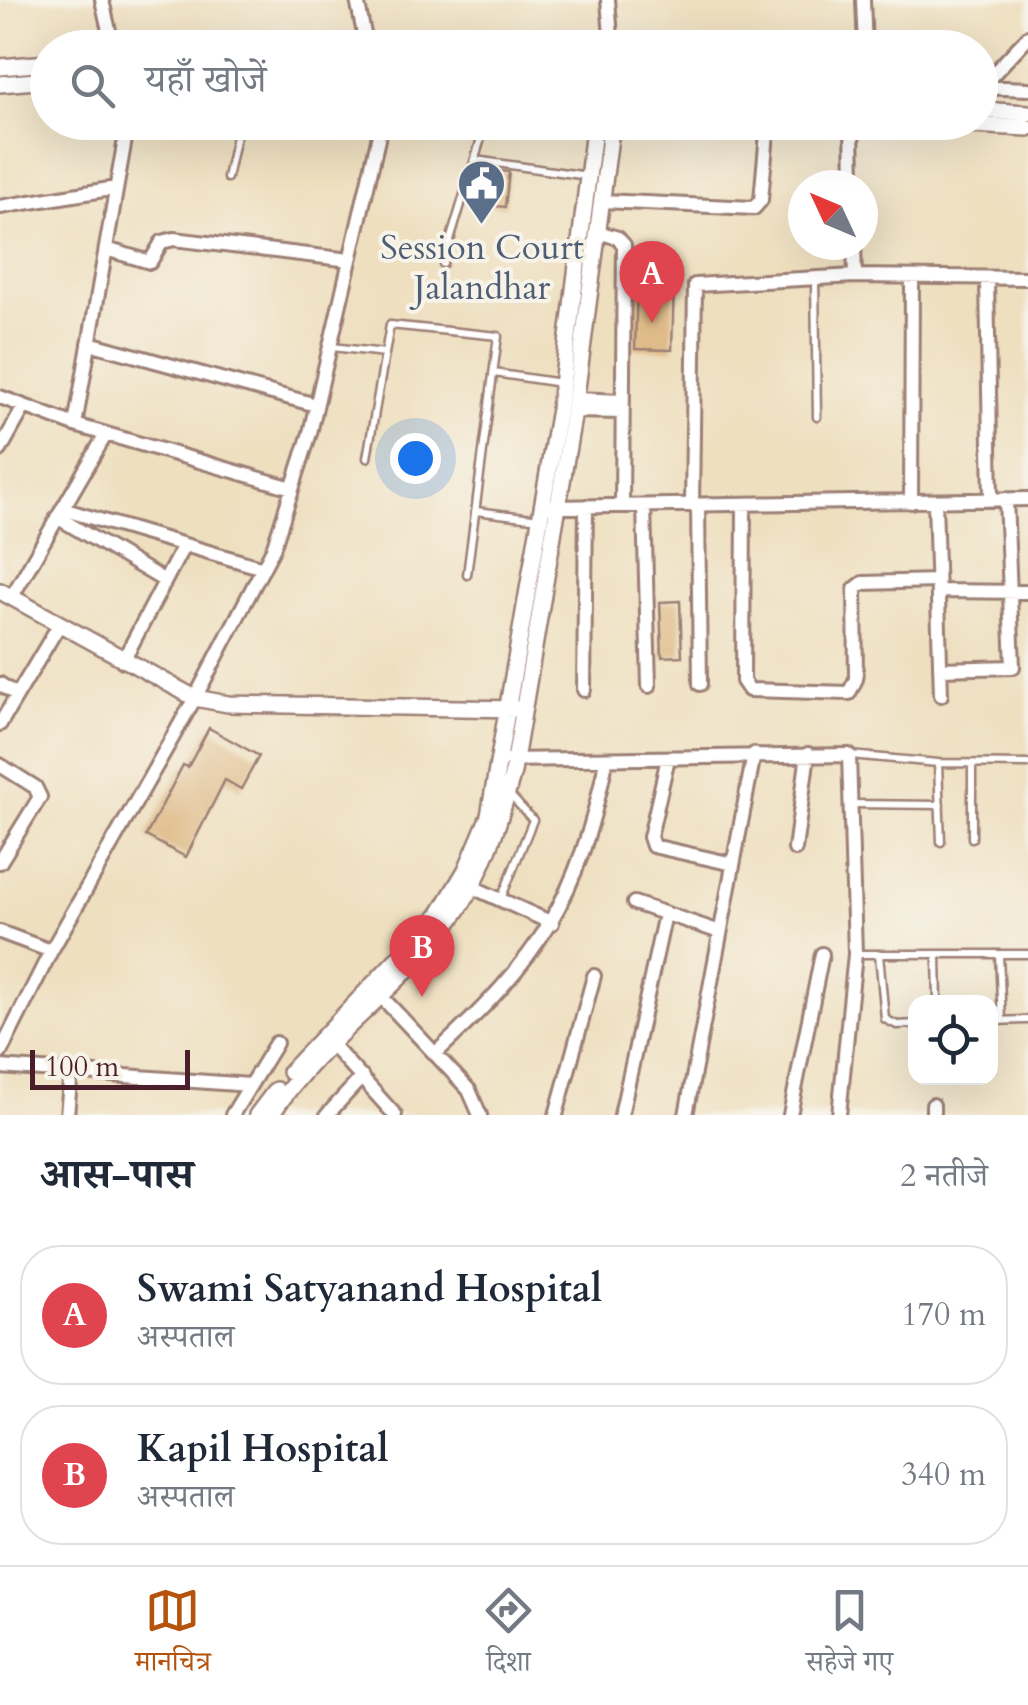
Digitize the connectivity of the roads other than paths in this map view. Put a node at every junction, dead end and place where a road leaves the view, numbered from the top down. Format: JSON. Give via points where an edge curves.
{"nodes":[{"id":1,"x":102,"y":0,"type":"edge"},
{"id":2,"x":357,"y":0,"type":"edge"},
{"id":3,"x":608,"y":0,"type":"edge"},
{"id":4,"x":864,"y":0,"type":"edge"},
{"id":5,"x":110,"y":30,"type":"edge"},
{"id":6,"x":363,"y":30,"type":"edge"},
{"id":7,"x":610,"y":30,"type":"edge"},
{"id":8,"x":865,"y":30,"type":"edge"},
{"id":9,"x":1028,"y":38,"type":"edge"},
{"id":10,"x":30,"y":64,"type":"edge"},
{"id":11,"x":0,"y":67,"type":"edge"},
{"id":12,"x":998,"y":69,"type":"edge"},
{"id":13,"x":30,"y":82,"type":"edge"},
{"id":14,"x":0,"y":84,"type":"edge"},
{"id":15,"x":998,"y":88,"type":"edge"},
{"id":16,"x":1028,"y":89,"type":"edge"},
{"id":17,"x":998,"y":111,"type":"edge"},
{"id":18,"x":1028,"y":113,"type":"edge"},
{"id":19,"x":998,"y":126,"type":"edge"},
{"id":20,"x":1028,"y":128,"type":"edge"},
{"id":21,"x":125,"y":140,"type":"edge"},
{"id":22,"x":235,"y":140,"type":"edge"},
{"id":23,"x":378,"y":140,"type":"edge"},
{"id":24,"x":481,"y":140,"type":"edge"},
{"id":25,"x":594,"y":140,"type":"edge"},
{"id":26,"x":610,"y":140,"type":"edge"},
{"id":27,"x":766,"y":140,"type":"edge"},
{"id":28,"x":852,"y":140,"type":"edge"},
{"id":29,"x":475,"y":160,"type":"junction"},
{"id":30,"x":853,"y":170,"type":"edge"},
{"id":31,"x":590,"y":176,"type":"junction"},
{"id":32,"x":227,"y":178,"type":"dead end"},
{"id":33,"x":116,"y":188,"type":"junction"},
{"id":34,"x":602,"y":201,"type":"junction"},
{"id":35,"x":0,"y":206,"type":"edge"},
{"id":36,"x":598,"y":232,"type":"junction"},
{"id":37,"x":106,"y":249,"type":"junction"},
{"id":38,"x":350,"y":260,"type":"junction"},
{"id":39,"x":854,"y":260,"type":"edge"},
{"id":40,"x":444,"y":264,"type":"dead end"},
{"id":41,"x":855,"y":276,"type":"junction"},
{"id":42,"x":816,"y":278,"type":"junction"},
{"id":43,"x":912,"y":278,"type":"junction"},
{"id":44,"x":1028,"y":278,"type":"edge"},
{"id":45,"x":987,"y":280,"type":"junction"},
{"id":46,"x":583,"y":283,"type":"junction"},
{"id":47,"x":90,"y":343,"type":"junction"},
{"id":48,"x":330,"y":347,"type":"junction"},
{"id":49,"x":385,"y":352,"type":"junction"},
{"id":50,"x":494,"y":373,"type":"junction"},
{"id":51,"x":563,"y":383,"type":"junction"},
{"id":52,"x":0,"y":397,"type":"edge"},
{"id":53,"x":316,"y":405,"type":"junction"},
{"id":54,"x":575,"y":405,"type":"junction"},
{"id":55,"x":24,"y":407,"type":"junction"},
{"id":56,"x":622,"y":407,"type":"junction"},
{"id":57,"x":817,"y":417,"type":"dead end"},
{"id":58,"x":75,"y":425,"type":"junction"},
{"id":59,"x":106,"y":434,"type":"junction"},
{"id":60,"x":0,"y":450,"type":"edge"},
{"id":61,"x":367,"y":458,"type":"dead end"},
{"id":62,"x":292,"y":488,"type":"junction"},
{"id":63,"x":1028,"y":499,"type":"edge"},
{"id":64,"x":999,"y":500,"type":"junction"},
{"id":65,"x":935,"y":501,"type":"junction"},
{"id":66,"x":910,"y":502,"type":"junction"},
{"id":67,"x":695,"y":505,"type":"junction"},
{"id":68,"x":744,"y":505,"type":"junction"},
{"id":69,"x":586,"y":506,"type":"junction"},
{"id":70,"x":622,"y":506,"type":"junction"},
{"id":71,"x":644,"y":506,"type":"junction"},
{"id":72,"x":476,"y":511,"type":"junction"},
{"id":73,"x":548,"y":511,"type":"junction"},
{"id":74,"x":60,"y":513,"type":"junction"},
{"id":75,"x":184,"y":545,"type":"junction"},
{"id":76,"x":263,"y":568,"type":"junction"},
{"id":77,"x":467,"y":574,"type":"dead end"},
{"id":78,"x":165,"y":581,"type":"junction"},
{"id":79,"x":937,"y":586,"type":"junction"},
{"id":80,"x":1010,"y":592,"type":"junction"},
{"id":81,"x":1028,"y":592,"type":"edge"},
{"id":82,"x":6,"y":594,"type":"edge"},
{"id":83,"x":59,"y":625,"type":"junction"},
{"id":84,"x":123,"y":662,"type":"junction"},
{"id":85,"x":940,"y":669,"type":"junction"},
{"id":86,"x":0,"y":684,"type":"edge"},
{"id":87,"x":700,"y":684,"type":"dead end"},
{"id":88,"x":649,"y":686,"type":"dead end"},
{"id":89,"x":584,"y":690,"type":"dead end"},
{"id":90,"x":18,"y":695,"type":"junction"},
{"id":91,"x":941,"y":695,"type":"dead end"},
{"id":92,"x":195,"y":698,"type":"junction"},
{"id":93,"x":517,"y":709,"type":"junction"},
{"id":94,"x":0,"y":724,"type":"edge"},
{"id":95,"x":754,"y":754,"type":"junction"},
{"id":96,"x":808,"y":754,"type":"junction"},
{"id":97,"x":849,"y":755,"type":"junction"},
{"id":98,"x":668,"y":758,"type":"junction"},
{"id":99,"x":508,"y":760,"type":"junction"},
{"id":100,"x":606,"y":761,"type":"junction"},
{"id":101,"x":938,"y":764,"type":"junction"},
{"id":102,"x":972,"y":764,"type":"junction"},
{"id":103,"x":1028,"y":764,"type":"edge"},
{"id":104,"x":0,"y":766,"type":"edge"},
{"id":105,"x":508,"y":792,"type":"junction"},
{"id":106,"x":849,"y":804,"type":"junction"},
{"id":107,"x":940,"y":805,"type":"junction"},
{"id":108,"x":972,"y":838,"type":"dead end"},
{"id":109,"x":941,"y":842,"type":"dead end"},
{"id":110,"x":795,"y":848,"type":"dead end"},
{"id":111,"x":0,"y":862,"type":"edge"},
{"id":112,"x":732,"y":864,"type":"junction"},
{"id":113,"x":470,"y":886,"type":"junction"},
{"id":114,"x":500,"y":900,"type":"junction"},
{"id":115,"x":634,"y":904,"type":"dead end"},
{"id":116,"x":666,"y":914,"type":"junction"},
{"id":117,"x":552,"y":924,"type":"junction"},
{"id":118,"x":0,"y":932,"type":"edge"},
{"id":119,"x":720,"y":932,"type":"junction"},
{"id":120,"x":51,"y":950,"type":"junction"},
{"id":121,"x":822,"y":954,"type":"dead end"},
{"id":122,"x":855,"y":954,"type":"junction"},
{"id":123,"x":879,"y":954,"type":"junction"},
{"id":124,"x":937,"y":954,"type":"junction"},
{"id":125,"x":1028,"y":954,"type":"edge"},
{"id":126,"x":998,"y":955,"type":"junction"},
{"id":127,"x":594,"y":976,"type":"dead end"},
{"id":128,"x":377,"y":992,"type":"junction"},
{"id":129,"x":938,"y":995,"type":"edge"},
{"id":130,"x":1028,"y":1020,"type":"edge"},
{"id":131,"x":998,"y":1021,"type":"edge"},
{"id":132,"x":1002,"y":1021,"type":"junction"},
{"id":133,"x":908,"y":1024,"type":"edge"},
{"id":134,"x":276,"y":1043,"type":"dead end"},
{"id":135,"x":331,"y":1044,"type":"junction"},
{"id":136,"x":0,"y":1053,"type":"edge"},
{"id":137,"x":436,"y":1053,"type":"junction"},
{"id":138,"x":0,"y":1067,"type":"edge"},
{"id":139,"x":71,"y":1071,"type":"junction"},
{"id":140,"x":362,"y":1077,"type":"junction"},
{"id":141,"x":250,"y":1085,"type":"junction"},
{"id":142,"x":67,"y":1115,"type":"edge"},
{"id":143,"x":232,"y":1115,"type":"edge"},
{"id":144,"x":258,"y":1115,"type":"edge"},
{"id":145,"x":271,"y":1115,"type":"edge"},
{"id":146,"x":327,"y":1115,"type":"edge"},
{"id":147,"x":395,"y":1115,"type":"edge"},
{"id":148,"x":480,"y":1115,"type":"edge"},
{"id":149,"x":556,"y":1115,"type":"edge"},
{"id":150,"x":621,"y":1115,"type":"edge"},
{"id":151,"x":686,"y":1115,"type":"edge"},
{"id":152,"x":790,"y":1115,"type":"edge"},
{"id":153,"x":839,"y":1115,"type":"edge"}],
"edges":[{"from":1,"to":5,"type":"street"},
{"from":2,"to":6,"type":"street"},
{"from":3,"to":7,"type":"street"},
{"from":4,"to":8,"type":"street"},
{"from":9,"to":12,"type":"street"},
{"from":10,"to":11,"type":"street"},
{"from":13,"to":14,"type":"street"},
{"from":15,"to":16,"type":"street"},
{"from":17,"to":18,"type":"street"},
{"from":19,"to":20,"type":"street"},
{"from":21,"to":33,"type":"street"},
{"from":22,"to":32,"type":"lane"},
{"from":23,"to":38,"type":"street"},
{"from":24,"to":29,"type":"lane"},
{"from":25,"to":31,"type":"street"},
{"from":26,"to":34,"type":"street"},
{"from":27,"to":34,"type":"street","via":[[761,200],[754,208]]},
{"from":28,"to":30,"type":"street"},
{"from":29,"to":31,"type":"lane"},
{"from":29,"to":40,"type":"lane"},
{"from":31,"to":46,"type":"street"},
{"from":33,"to":35,"type":"street"},
{"from":33,"to":37,"type":"street"},
{"from":34,"to":36,"type":"street"},
{"from":36,"to":46,"type":"street"},
{"from":36,"to":56,"type":"street","via":[[624,246]]},
{"from":37,"to":38,"type":"street","via":[[150,262],[162,242],[174,239]]},
{"from":37,"to":47,"type":"street"},
{"from":38,"to":48,"type":"street"},
{"from":39,"to":41,"type":"street"},
{"from":41,"to":42,"type":"street"},
{"from":41,"to":43,"type":"street"},
{"from":42,"to":57,"type":"lane"},
{"from":42,"to":67,"type":"street","via":[[693,288]]},
{"from":43,"to":45,"type":"street"},
{"from":43,"to":66,"type":"street"},
{"from":44,"to":45,"type":"street"},
{"from":45,"to":64,"type":"street"},
{"from":46,"to":51,"type":"street"},
{"from":46,"to":54,"type":"street"},
{"from":47,"to":53,"type":"street"},
{"from":47,"to":58,"type":"street"},
{"from":48,"to":49,"type":"lane"},
{"from":48,"to":53,"type":"street"},
{"from":49,"to":50,"type":"lane","via":[[390,326],[498,336]]},
{"from":49,"to":61,"type":"lane"},
{"from":50,"to":51,"type":"lane"},
{"from":50,"to":72,"type":"lane"},
{"from":51,"to":73,"type":"street"},
{"from":52,"to":55,"type":"street"},
{"from":53,"to":62,"type":"street"},
{"from":54,"to":56,"type":"street"},
{"from":54,"to":73,"type":"street"},
{"from":55,"to":58,"type":"street"},
{"from":55,"to":60,"type":"street"},
{"from":56,"to":70,"type":"street"},
{"from":58,"to":59,"type":"street"},
{"from":59,"to":62,"type":"street"},
{"from":59,"to":74,"type":"street"},
{"from":62,"to":76,"type":"street"},
{"from":63,"to":64,"type":"street"},
{"from":64,"to":65,"type":"street"},
{"from":64,"to":80,"type":"street"},
{"from":65,"to":66,"type":"street"},
{"from":65,"to":79,"type":"street"},
{"from":66,"to":68,"type":"street"},
{"from":67,"to":68,"type":"street"},
{"from":67,"to":71,"type":"street"},
{"from":67,"to":87,"type":"street"},
{"from":68,"to":79,"type":"street","via":[[743,681],[749,690],[848,693],[856,679],[856,589]]},
{"from":69,"to":70,"type":"street"},
{"from":69,"to":73,"type":"street"},
{"from":69,"to":89,"type":"street"},
{"from":70,"to":71,"type":"street"},
{"from":71,"to":88,"type":"street"},
{"from":72,"to":73,"type":"lane"},
{"from":72,"to":77,"type":"lane"},
{"from":73,"to":93,"type":"street"},
{"from":74,"to":75,"type":"street"},
{"from":74,"to":78,"type":"street"},
{"from":74,"to":82,"type":"street"},
{"from":75,"to":76,"type":"street"},
{"from":75,"to":78,"type":"street"},
{"from":76,"to":92,"type":"street"},
{"from":78,"to":84,"type":"street"},
{"from":79,"to":80,"type":"street"},
{"from":79,"to":85,"type":"street"},
{"from":80,"to":81,"type":"street"},
{"from":80,"to":85,"type":"street","via":[[1012,667]]},
{"from":82,"to":83,"type":"street"},
{"from":83,"to":84,"type":"street"},
{"from":83,"to":90,"type":"street"},
{"from":84,"to":92,"type":"street"},
{"from":85,"to":91,"type":"street"},
{"from":86,"to":90,"type":"street"},
{"from":90,"to":94,"type":"street"},
{"from":92,"to":93,"type":"street"},
{"from":92,"to":120,"type":"street"},
{"from":93,"to":99,"type":"street"},
{"from":95,"to":96,"type":"street"},
{"from":95,"to":98,"type":"street"},
{"from":95,"to":112,"type":"street"},
{"from":96,"to":97,"type":"street"},
{"from":96,"to":110,"type":"street"},
{"from":97,"to":101,"type":"lane"},
{"from":97,"to":106,"type":"street"},
{"from":98,"to":100,"type":"street"},
{"from":98,"to":112,"type":"street","via":[[653,846]]},
{"from":99,"to":100,"type":"street"},
{"from":99,"to":105,"type":"street"},
{"from":99,"to":128,"type":"street","via":[[466,870]]},
{"from":100,"to":117,"type":"street","via":[[590,830]]},
{"from":101,"to":102,"type":"lane"},
{"from":101,"to":107,"type":"lane"},
{"from":102,"to":103,"type":"lane"},
{"from":102,"to":108,"type":"lane"},
{"from":104,"to":111,"type":"street","via":[[40,796]]},
{"from":105,"to":113,"type":"street"},
{"from":105,"to":114,"type":"lane","via":[[533,820]]},
{"from":106,"to":107,"type":"lane"},
{"from":106,"to":122,"type":"street"},
{"from":107,"to":109,"type":"lane"},
{"from":112,"to":119,"type":"street"},
{"from":113,"to":114,"type":"street"},
{"from":113,"to":128,"type":"street","via":[[449,923]]},
{"from":114,"to":117,"type":"street"},
{"from":115,"to":116,"type":"street"},
{"from":116,"to":119,"type":"street"},
{"from":116,"to":150,"type":"street"},
{"from":117,"to":137,"type":"street","via":[[503,990]]},
{"from":118,"to":120,"type":"street"},
{"from":119,"to":151,"type":"street"},
{"from":120,"to":136,"type":"street"},
{"from":121,"to":152,"type":"street"},
{"from":122,"to":123,"type":"lane"},
{"from":122,"to":153,"type":"street"},
{"from":123,"to":124,"type":"lane"},
{"from":123,"to":133,"type":"lane","via":[[886,1019]]},
{"from":124,"to":126,"type":"lane"},
{"from":124,"to":129,"type":"lane"},
{"from":125,"to":126,"type":"lane"},
{"from":126,"to":132,"type":"lane"},
{"from":127,"to":149,"type":"street"},
{"from":128,"to":135,"type":"street"},
{"from":128,"to":137,"type":"street"},
{"from":128,"to":144,"type":"street","via":[[307,1052]]},
{"from":130,"to":132,"type":"lane"},
{"from":131,"to":132,"type":"lane"},
{"from":134,"to":141,"type":"street"},
{"from":135,"to":140,"type":"street"},
{"from":135,"to":145,"type":"street"},
{"from":137,"to":148,"type":"street","via":[[469,1090]]},
{"from":138,"to":139,"type":"street"},
{"from":139,"to":141,"type":"street"},
{"from":139,"to":142,"type":"street"},
{"from":140,"to":146,"type":"street"},
{"from":140,"to":147,"type":"street"},
{"from":141,"to":143,"type":"street"}]}
